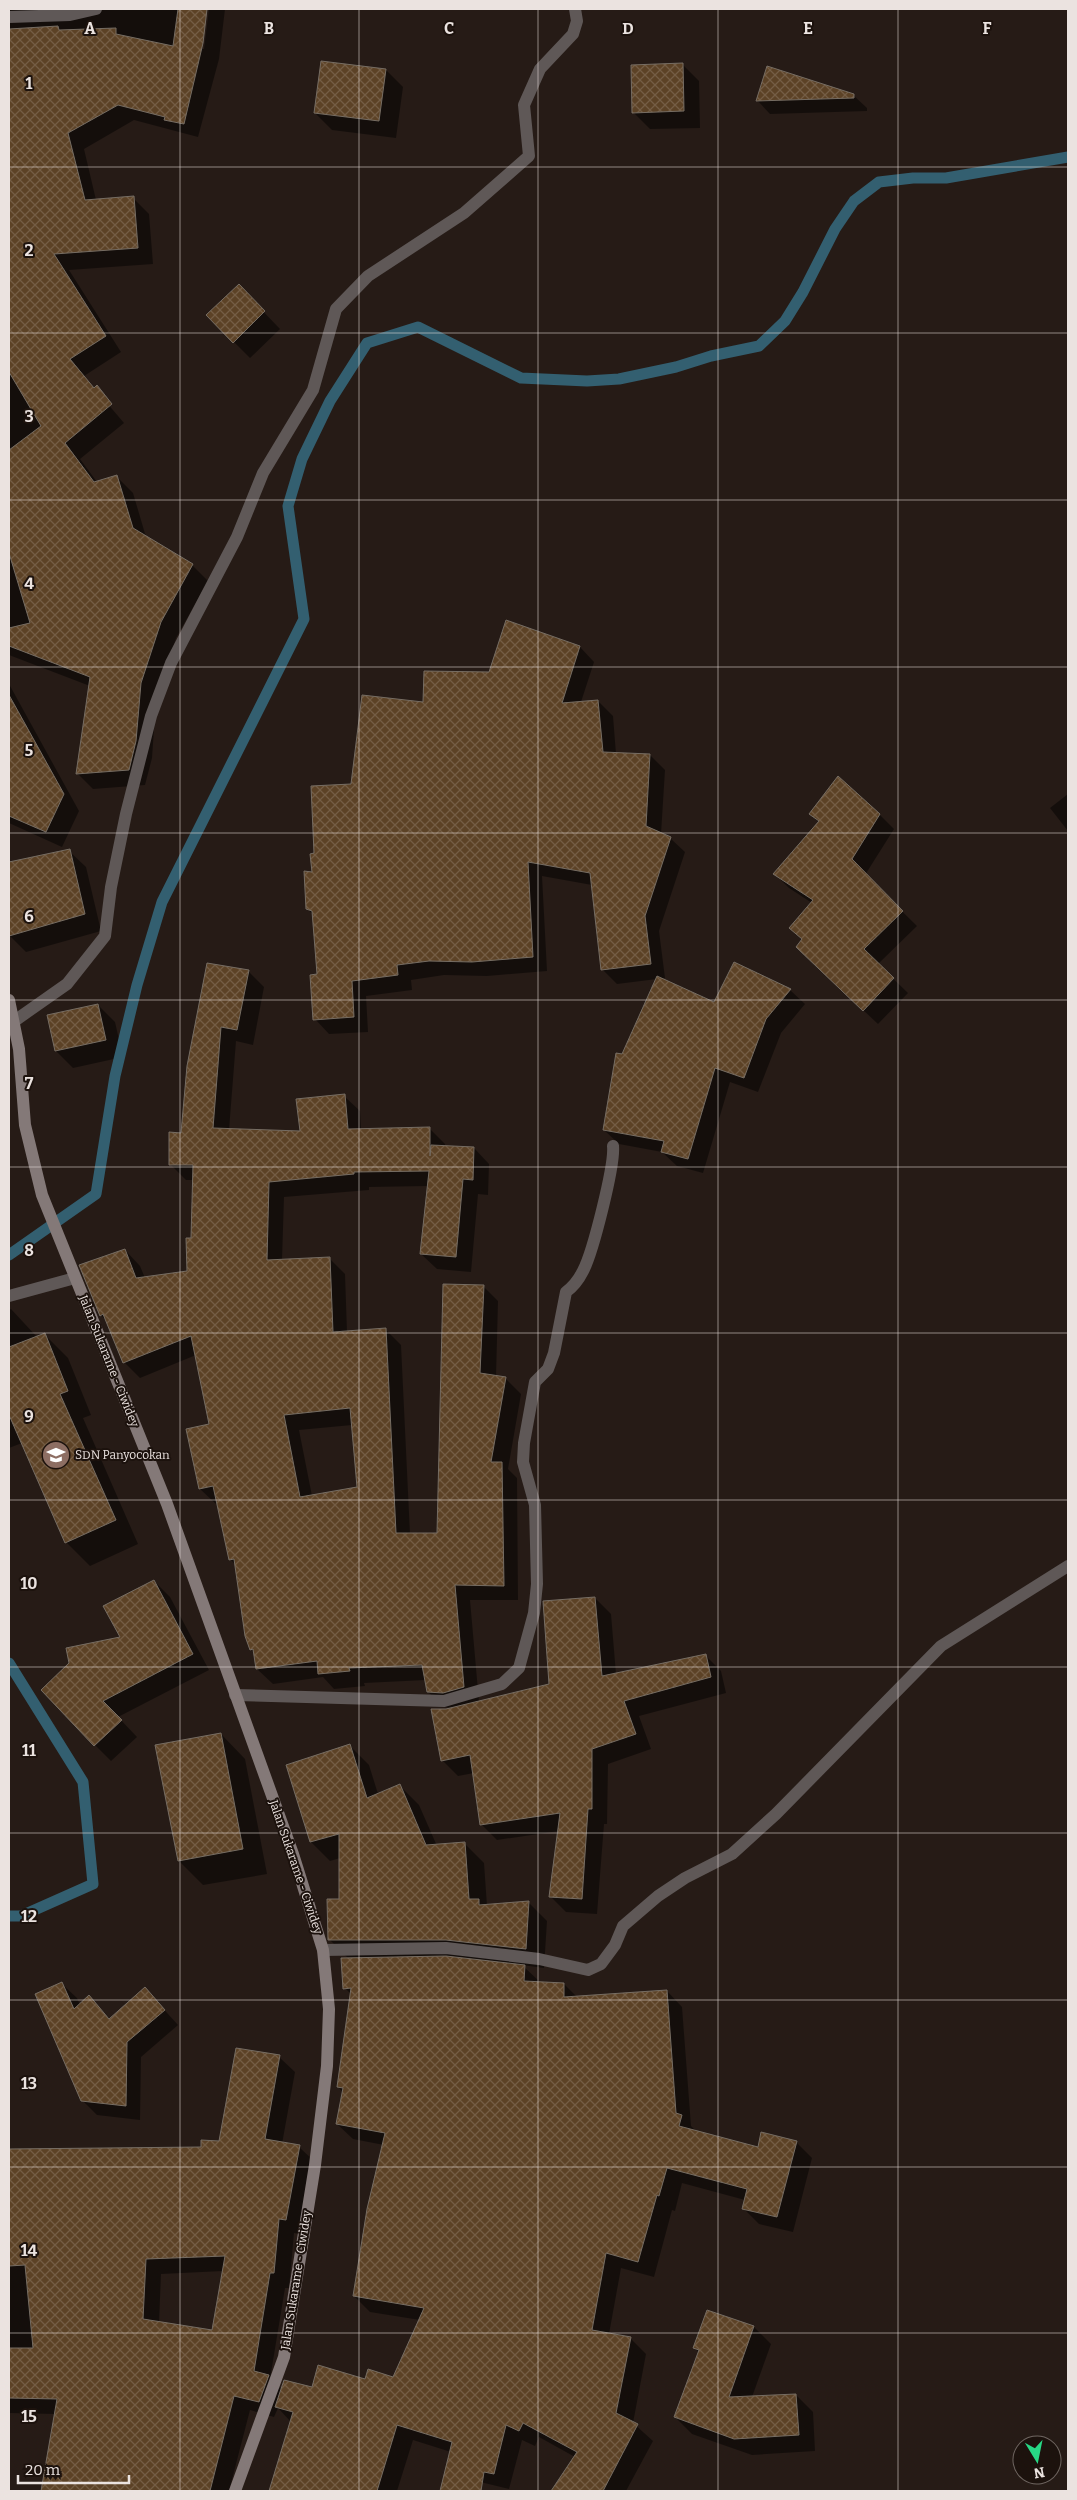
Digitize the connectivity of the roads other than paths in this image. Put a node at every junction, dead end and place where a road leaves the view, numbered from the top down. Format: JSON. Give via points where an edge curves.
{"nodes":[{"id":1,"x":96,"y":9,"type":"edge"},
{"id":2,"x":575,"y":9,"type":"edge"},
{"id":3,"x":9,"y":17,"type":"edge"},
{"id":4,"x":9,"y":1000,"type":"edge"},
{"id":5,"x":13,"y":1022,"type":"junction"},
{"id":6,"x":613,"y":1146,"type":"dead end"},
{"id":7,"x":73,"y":1272,"type":"junction"},
{"id":8,"x":9,"y":1296,"type":"edge"},
{"id":9,"x":1068,"y":1566,"type":"edge"},
{"id":10,"x":235,"y":1695,"type":"junction"},
{"id":11,"x":324,"y":1950,"type":"junction"},
{"id":12,"x":234,"y":2491,"type":"edge"}],
"edges":[{"from":1,"to":3,"type":"street","via":[[70,15]]},
{"from":2,"to":5,"type":"street","via":[[577,20],[573,34],[540,69],[524,105],[529,156],[464,212],[368,276],[336,309],[313,390],[263,472],[237,537],[171,663],[151,716],[126,814],[105,936],[67,984]]},
{"from":4,"to":5,"type":"street","name":"Jalan Sukarame - Ciwidey"},
{"from":5,"to":7,"type":"street","name":"Jalan Sukarame - Ciwidey","via":[[19,1049],[25,1125],[42,1195]]},
{"from":6,"to":10,"type":"street","via":[[606,1193],[584,1269],[574,1287],[566,1292],[554,1353],[548,1369],[535,1382],[528,1418],[524,1462],[535,1504],[537,1584],[534,1613],[519,1668],[502,1684],[444,1701]]},
{"from":7,"to":8,"type":"street"},
{"from":7,"to":10,"type":"street","name":"Jalan Sukarame - Ciwidey","via":[[167,1504]]},
{"from":9,"to":11,"type":"street","via":[[940,1646],[740,1847],[658,1896],[623,1926],[615,1945],[601,1964],[588,1970],[539,1959],[446,1948]]},
{"from":10,"to":11,"type":"street","name":"Jalan Sukarame - Ciwidey"},
{"from":11,"to":12,"type":"street","name":"Jalan Sukarame - Ciwidey","via":[[330,2009],[327,2066],[315,2165],[285,2348]]}]}
